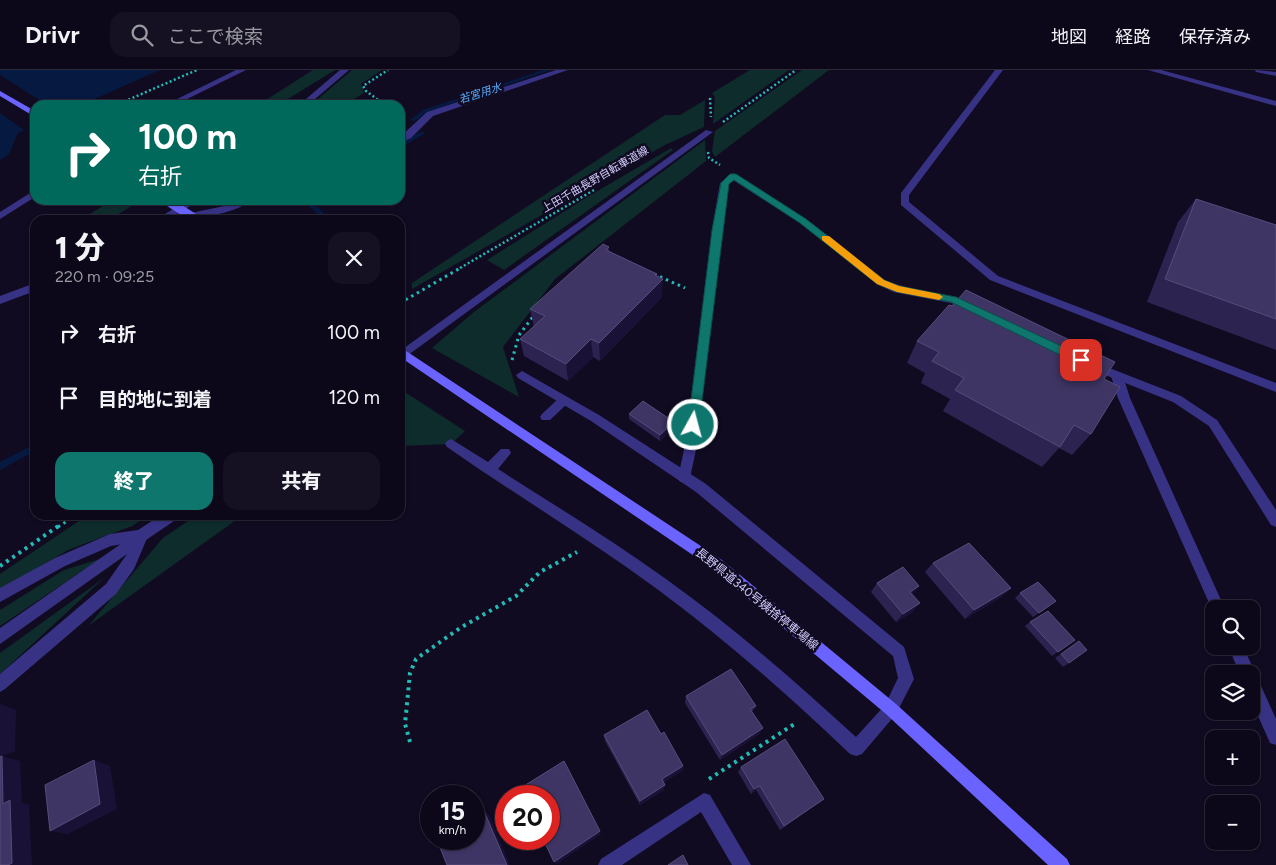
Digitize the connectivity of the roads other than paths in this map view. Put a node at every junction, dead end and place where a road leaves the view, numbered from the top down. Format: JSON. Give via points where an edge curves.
{"nodes":[{"id":1,"x":242,"y":70,"type":"edge"},
{"id":2,"x":346,"y":70,"type":"edge"},
{"id":3,"x":564,"y":70,"type":"edge"},
{"id":4,"x":999,"y":70,"type":"edge"},
{"id":5,"x":1152,"y":70,"type":"edge"},
{"id":6,"x":1259,"y":70,"type":"edge"},
{"id":7,"x":1276,"y":74,"type":"edge"},
{"id":8,"x":0,"y":92,"type":"edge"},
{"id":9,"x":179,"y":100,"type":"edge"},
{"id":10,"x":309,"y":100,"type":"edge"},
{"id":11,"x":1276,"y":104,"type":"edge"},
{"id":12,"x":30,"y":112,"type":"edge"},
{"id":13,"x":709,"y":132,"type":"road end"},
{"id":14,"x":405,"y":138,"type":"edge"},
{"id":15,"x":30,"y":197,"type":"edge"},
{"id":16,"x":174,"y":205,"type":"edge"},
{"id":17,"x":186,"y":205,"type":"edge"},
{"id":18,"x":234,"y":205,"type":"edge"},
{"id":19,"x":169,"y":215,"type":"edge"},
{"id":20,"x":189,"y":215,"type":"edge"},
{"id":21,"x":195,"y":215,"type":"edge"},
{"id":22,"x":0,"y":216,"type":"edge"},
{"id":23,"x":30,"y":289,"type":"edge"},
{"id":24,"x":0,"y":300,"type":"edge"},
{"id":25,"x":981,"y":312,"type":"edge"},
{"id":26,"x":405,"y":352,"type":"edge"},
{"id":27,"x":405,"y":356,"type":"edge"},
{"id":28,"x":1081,"y":360,"type":"edge"},
{"id":29,"x":522,"y":375,"type":"road end"},
{"id":30,"x":1117,"y":376,"type":"junction"},
{"id":31,"x":1276,"y":388,"type":"edge"},
{"id":32,"x":563,"y":401,"type":"junction"},
{"id":33,"x":546,"y":417,"type":"dead end"},
{"id":34,"x":451,"y":444,"type":"dead end"},
{"id":35,"x":504,"y":453,"type":"dead end"},
{"id":36,"x":489,"y":470,"type":"junction"},
{"id":37,"x":684,"y":478,"type":"junction"},
{"id":38,"x":165,"y":520,"type":"edge"},
{"id":39,"x":1276,"y":521,"type":"edge"},
{"id":40,"x":142,"y":536,"type":"junction"},
{"id":41,"x":0,"y":595,"type":"edge"},
{"id":42,"x":1214,"y":600,"type":"edge"},
{"id":43,"x":0,"y":637,"type":"edge"},
{"id":44,"x":0,"y":684,"type":"edge"},
{"id":45,"x":1260,"y":702,"type":"edge"},
{"id":46,"x":891,"y":709,"type":"junction"},
{"id":47,"x":1276,"y":737,"type":"edge"},
{"id":48,"x":607,"y":865,"type":"edge"},
{"id":49,"x":742,"y":865,"type":"edge"},
{"id":50,"x":1061,"y":865,"type":"edge"}],
"edges":[{"from":1,"to":9,"type":"street"},
{"from":2,"to":10,"type":"street"},
{"from":3,"to":14,"type":"street","via":[[430,114]]},
{"from":4,"to":31,"type":"street","via":[[904,195],[904,203],[994,278]]},
{"from":5,"to":11,"type":"street"},
{"from":6,"to":7,"type":"street"},
{"from":8,"to":12,"type":"main road"},
{"from":13,"to":26,"type":"street"},
{"from":15,"to":22,"type":"street"},
{"from":16,"to":20,"type":"main road","bridge":true},
{"from":17,"to":19,"type":"street"},
{"from":18,"to":21,"type":"street"},
{"from":23,"to":24,"type":"street"},
{"from":25,"to":37,"type":"street","via":[[953,300],[897,289],[881,282],[803,221],[733,176],[725,183],[717,230],[691,445]]},
{"from":27,"to":46,"type":"main road","name":"長野県道340号姨捨停車場線","via":[[717,564]]},
{"from":28,"to":30,"type":"street"},
{"from":29,"to":32,"type":"street"},
{"from":30,"to":39,"type":"street","via":[[1177,399],[1213,423]]},
{"from":30,"to":42,"type":"street"},
{"from":32,"to":33,"type":"street"},
{"from":32,"to":37,"type":"street","via":[[595,418]]},
{"from":34,"to":36,"type":"street"},
{"from":35,"to":36,"type":"street"},
{"from":36,"to":46,"type":"street","via":[[690,605],[817,710],[856,748]]},
{"from":37,"to":46,"type":"street","via":[[701,488],[899,652],[906,679]]},
{"from":38,"to":40,"type":"street"},
{"from":40,"to":41,"type":"street","via":[[110,540],[60,562]]},
{"from":40,"to":43,"type":"street"},
{"from":40,"to":44,"type":"street","via":[[129,564],[111,589]]},
{"from":45,"to":47,"type":"street"},
{"from":46,"to":50,"type":"main road","name":"長野県道340号姨捨停車場線"},
{"from":48,"to":49,"type":"street","via":[[704,801]]}]}
